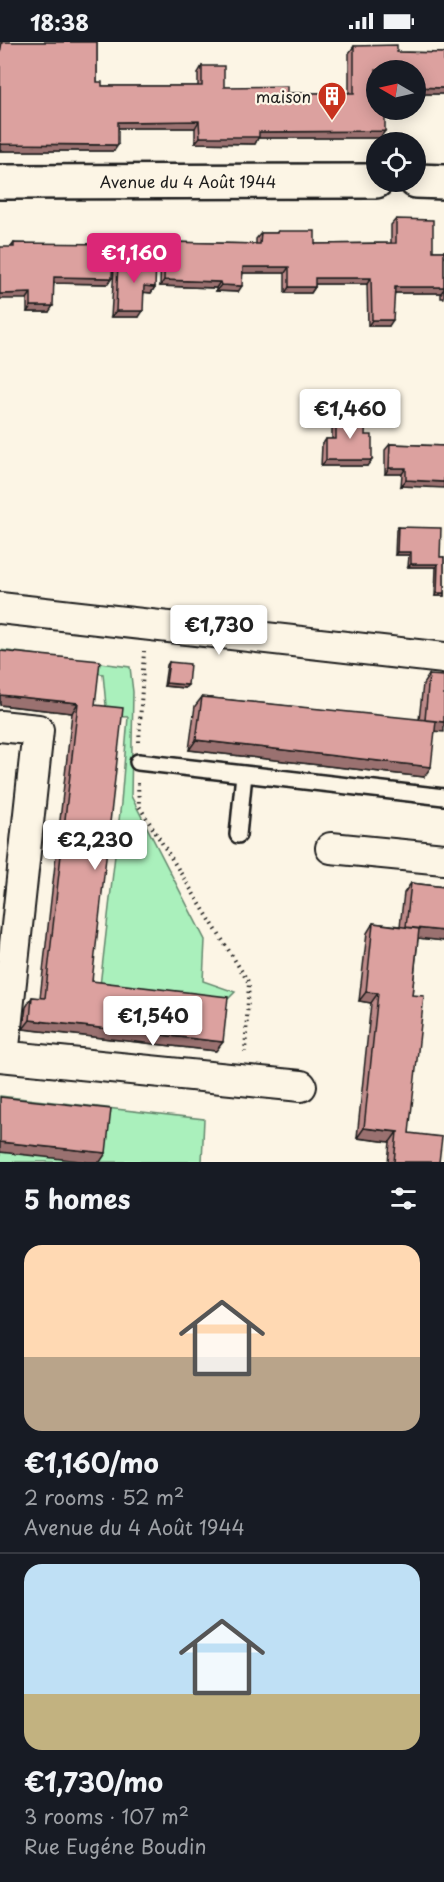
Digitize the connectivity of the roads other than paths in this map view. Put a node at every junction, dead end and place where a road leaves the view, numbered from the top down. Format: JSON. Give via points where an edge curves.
{"nodes":[{"id":1,"x":366,"y":181,"type":"edge"},
{"id":2,"x":426,"y":181,"type":"edge"},
{"id":3,"x":0,"y":182,"type":"edge"},
{"id":4,"x":444,"y":182,"type":"edge"},
{"id":5,"x":0,"y":608,"type":"edge"},
{"id":6,"x":444,"y":658,"type":"edge"},
{"id":7,"x":0,"y":726,"type":"edge"},
{"id":8,"x":138,"y":762,"type":"road end"},
{"id":9,"x":244,"y":774,"type":"junction"},
{"id":10,"x":444,"y":797,"type":"edge"},
{"id":11,"x":238,"y":835,"type":"dead end"},
{"id":12,"x":331,"y":848,"type":"dead end"},
{"id":13,"x":444,"y":859,"type":"edge"},
{"id":14,"x":1,"y":1056,"type":"edge"},
{"id":15,"x":301,"y":1086,"type":"dead end"}],
"edges":[{"from":1,"to":3,"type":"street","name":"Avenue du 4 Août 1944"},
{"from":2,"to":4,"type":"street"},
{"from":5,"to":6,"type":"street"},
{"from":7,"to":14,"type":"street","via":[[38,730]]},
{"from":8,"to":9,"type":"lane"},
{"from":9,"to":10,"type":"lane"},
{"from":9,"to":11,"type":"lane"},
{"from":12,"to":13,"type":"street"},
{"from":14,"to":15,"type":"street"}]}
